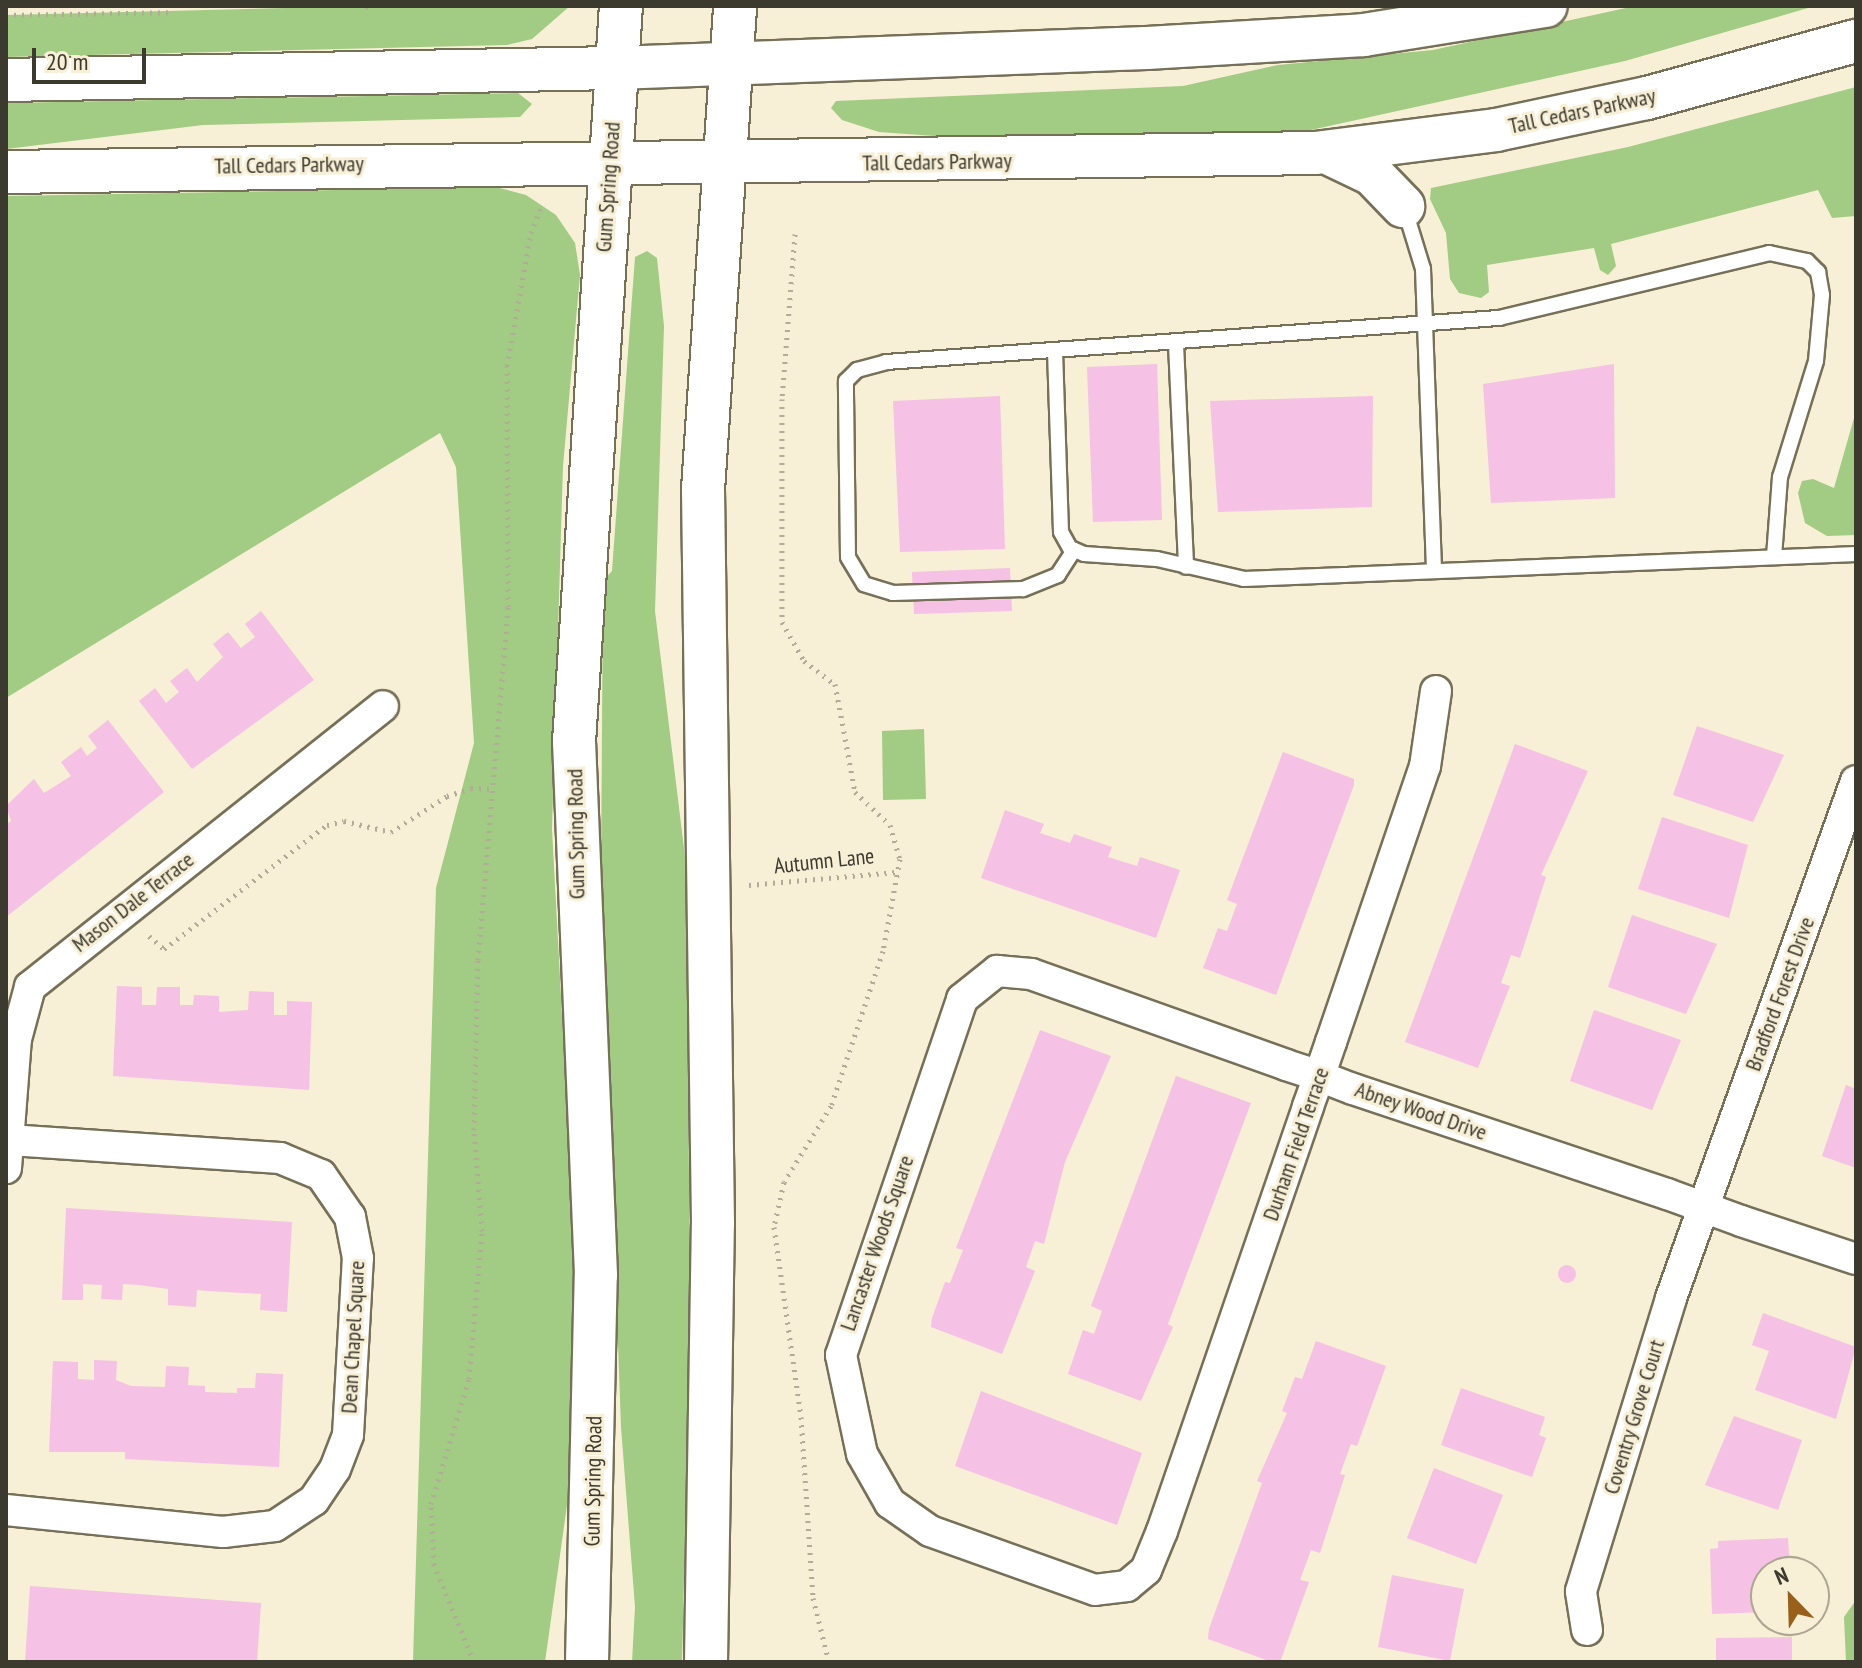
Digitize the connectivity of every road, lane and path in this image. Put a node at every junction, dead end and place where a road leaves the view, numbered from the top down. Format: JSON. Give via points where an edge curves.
{"nodes":[{"id":1,"x":621,"y":6,"type":"edge"},
{"id":2,"x":735,"y":6,"type":"edge"},
{"id":3,"x":1546,"y":6,"type":"edge"},
{"id":4,"x":170,"y":12,"type":"dead end"},
{"id":5,"x":6,"y":15,"type":"edge"},
{"id":6,"x":1856,"y":41,"type":"edge"},
{"id":7,"x":734,"y":63,"type":"junction"},
{"id":8,"x":616,"y":68,"type":"junction"},
{"id":9,"x":6,"y":80,"type":"edge"},
{"id":10,"x":1326,"y":152,"type":"junction"},
{"id":11,"x":612,"y":160,"type":"junction"},
{"id":12,"x":728,"y":163,"type":"junction"},
{"id":13,"x":6,"y":172,"type":"edge"},
{"id":14,"x":542,"y":205,"type":"dead end"},
{"id":15,"x":1403,"y":206,"type":"joint"},
{"id":16,"x":795,"y":234,"type":"dead end"},
{"id":17,"x":1423,"y":327,"type":"junction"},
{"id":18,"x":1176,"y":344,"type":"junction"},
{"id":19,"x":1055,"y":351,"type":"junction"},
{"id":20,"x":1074,"y":550,"type":"junction"},
{"id":21,"x":1856,"y":554,"type":"edge"},
{"id":22,"x":1774,"y":556,"type":"junction"},
{"id":23,"x":1186,"y":567,"type":"junction"},
{"id":24,"x":1434,"y":570,"type":"junction"},
{"id":25,"x":1436,"y":691,"type":"dead end"},
{"id":26,"x":383,"y":706,"type":"dead end"},
{"id":27,"x":495,"y":789,"type":"junction"},
{"id":28,"x":1855,"y":790,"type":"edge"},
{"id":29,"x":899,"y":872,"type":"junction"},
{"id":30,"x":753,"y":885,"type":"dead end"},
{"id":31,"x":137,"y":926,"type":"dead end"},
{"id":32,"x":986,"y":976,"type":"joint"},
{"id":33,"x":1319,"y":1076,"type":"junction"},
{"id":34,"x":7,"y":1154,"type":"edge"},
{"id":35,"x":1704,"y":1207,"type":"junction"},
{"id":36,"x":1856,"y":1259,"type":"edge"},
{"id":37,"x":6,"y":1510,"type":"edge"},
{"id":38,"x":1127,"y":1586,"type":"joint"},
{"id":39,"x":1587,"y":1630,"type":"dead end"},
{"id":40,"x":474,"y":1662,"type":"edge"},
{"id":41,"x":587,"y":1662,"type":"edge"},
{"id":42,"x":706,"y":1662,"type":"edge"},
{"id":43,"x":829,"y":1662,"type":"edge"}],
"edges":[{"from":1,"to":8,"type":"main road","name":"Gum Spring Road"},
{"from":2,"to":7,"type":"main road"},
{"from":3,"to":7,"type":"main road","via":[[1364,35]]},
{"from":4,"to":5,"type":"path"},
{"from":6,"to":10,"type":"main road","name":"Tall Cedars Parkway","via":[[1647,98],[1496,130]]},
{"from":7,"to":8,"type":"main road"},
{"from":7,"to":12,"type":"main road"},
{"from":8,"to":9,"type":"main road"},
{"from":8,"to":11,"type":"main road","name":"Gum Spring Road"},
{"from":10,"to":12,"type":"main road","name":"Tall Cedars Parkway"},
{"from":10,"to":15,"type":"main road","via":[[1372,174]]},
{"from":11,"to":12,"type":"main road","name":"Tall Cedars Parkway"},
{"from":11,"to":13,"type":"main road","name":"Tall Cedars Parkway"},
{"from":11,"to":41,"type":"main road","name":"Gum Spring Road","via":[[574,742],[596,1275]]},
{"from":12,"to":42,"type":"main road","via":[[703,490],[713,1208]]},
{"from":14,"to":27,"type":"path","via":[[507,366],[508,607]]},
{"from":15,"to":17,"type":"lane","via":[[1420,248]]},
{"from":16,"to":29,"type":"path","via":[[782,399],[782,622],[804,661],[835,684],[855,792],[890,825]]},
{"from":17,"to":18,"type":"lane"},
{"from":17,"to":22,"type":"lane","via":[[1580,302],[1769,253],[1807,261],[1818,272],[1822,321],[1780,477]]},
{"from":17,"to":24,"type":"lane"},
{"from":18,"to":19,"type":"lane"},
{"from":18,"to":23,"type":"lane"},
{"from":19,"to":20,"type":"lane","via":[[1057,500],[1061,532]]},
{"from":19,"to":20,"type":"lane","via":[[886,362],[857,370],[843,396],[848,557],[864,584],[893,593],[1023,589],[1058,575]]},
{"from":20,"to":23,"type":"lane"},
{"from":21,"to":22,"type":"lane"},
{"from":22,"to":24,"type":"lane"},
{"from":23,"to":24,"type":"lane","via":[[1244,579]]},
{"from":25,"to":33,"type":"street","name":"Durham Field Terrace","via":[[1425,766]]},
{"from":26,"to":34,"type":"street","name":"Mason Dale Terrace","via":[[30,987],[16,1039]]},
{"from":27,"to":31,"type":"path","via":[[471,788],[447,796],[391,832],[344,821],[327,825],[164,949]]},
{"from":27,"to":40,"type":"path","via":[[478,960],[474,1130],[482,1231],[469,1379],[431,1504],[434,1565]]},
{"from":28,"to":35,"type":"street","name":"Bradford Forest Drive"},
{"from":29,"to":30,"type":"path","name":"Autumn Lane"},
{"from":29,"to":43,"type":"path","via":[[883,951],[831,1106],[784,1182],[774,1227],[801,1417],[813,1598]]},
{"from":32,"to":33,"type":"street","name":"Abney Wood Drive","via":[[1031,974]]},
{"from":32,"to":38,"type":"street","name":"Lancaster Woods Square","via":[[962,999],[849,1318],[841,1355],[847,1398],[872,1474],[910,1520],[1095,1590]]},
{"from":33,"to":35,"type":"street","name":"Abney Wood Drive"},
{"from":33,"to":38,"type":"street","name":"Durham Field Terrace","via":[[1151,1562]]},
{"from":34,"to":37,"type":"street","name":"Dean Chapel Square","via":[[280,1158],[321,1175],[350,1217],[358,1258],[348,1435],[314,1500],[275,1526],[223,1532]]},
{"from":35,"to":36,"type":"street","name":"Abney Wood Drive"},
{"from":35,"to":39,"type":"street","name":"Coventry Grove Court","via":[[1581,1591]]}]}
